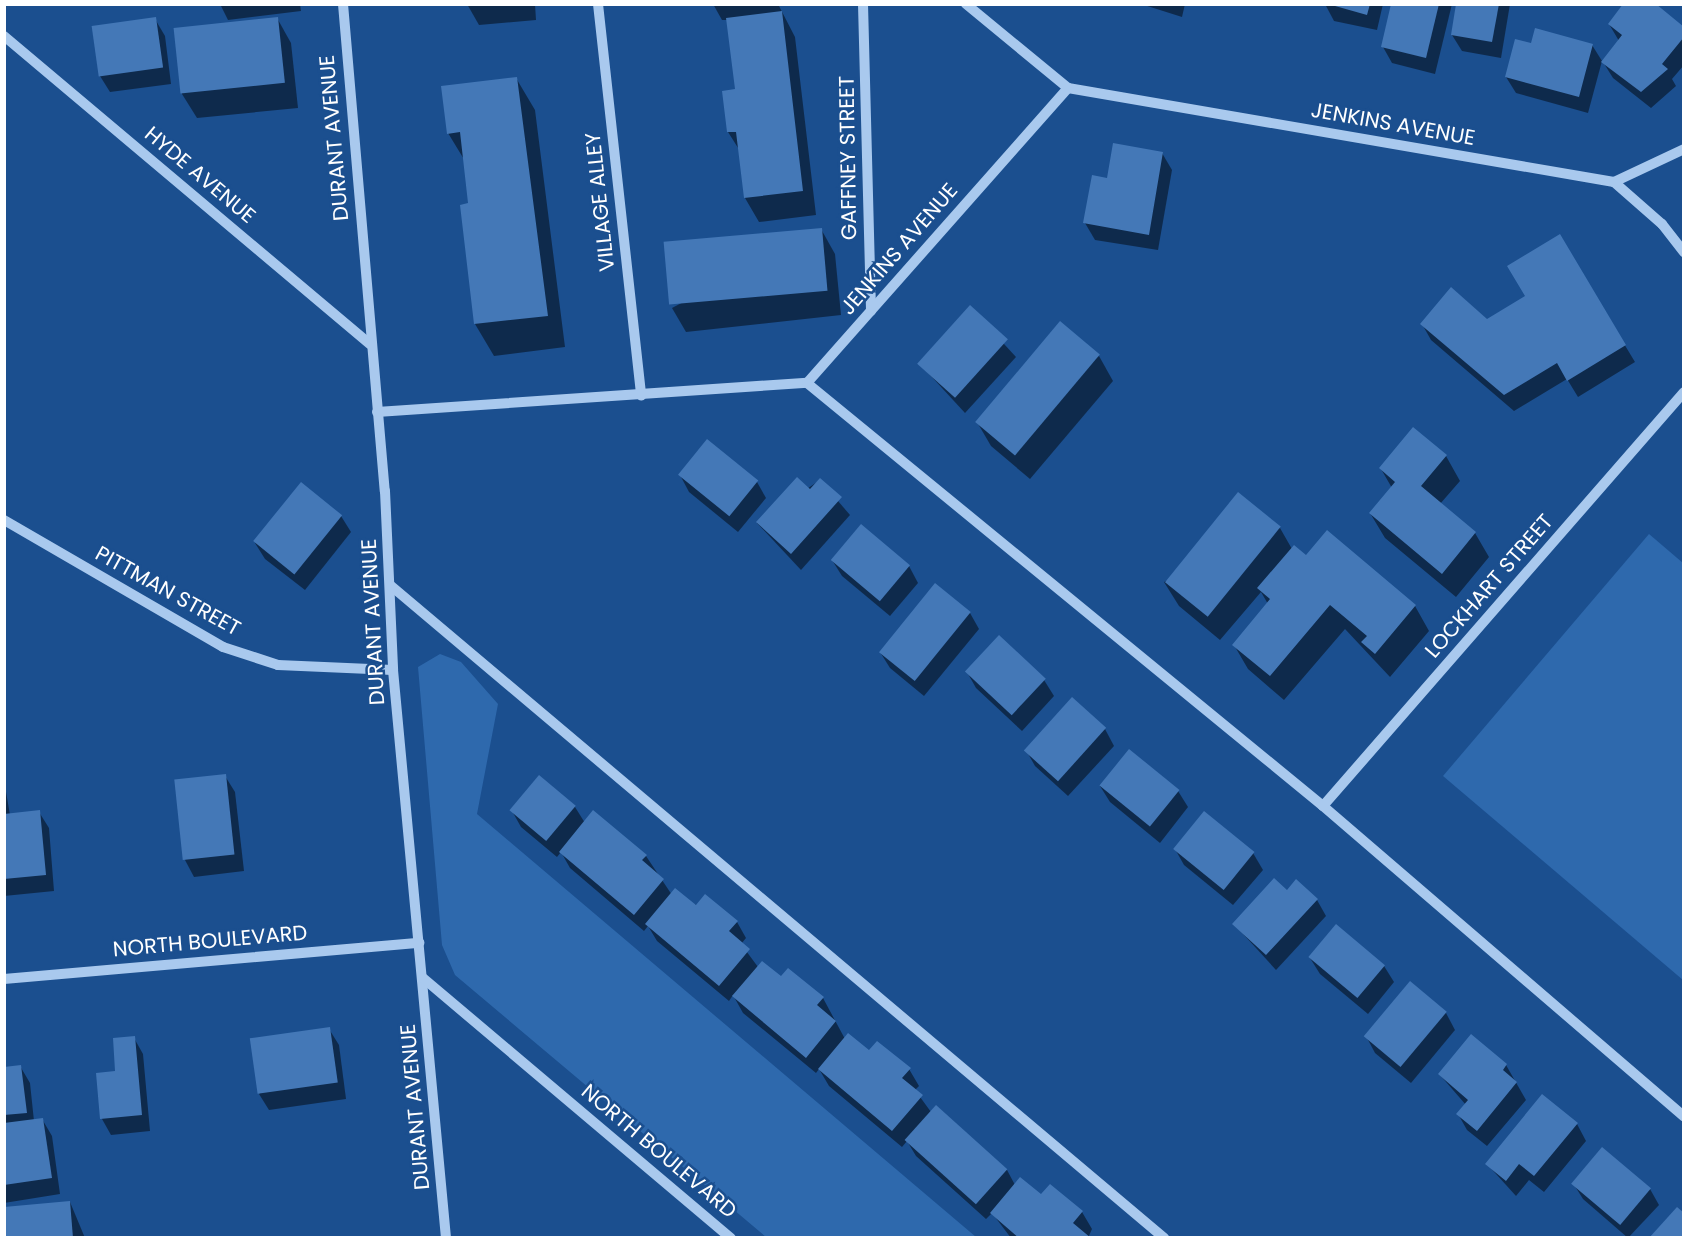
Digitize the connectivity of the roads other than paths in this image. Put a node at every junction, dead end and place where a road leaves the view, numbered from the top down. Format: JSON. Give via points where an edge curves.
{"nodes":[{"id":1,"x":343,"y":4,"type":"edge"},
{"id":2,"x":598,"y":4,"type":"edge"},
{"id":3,"x":863,"y":4,"type":"edge"},
{"id":4,"x":966,"y":4,"type":"edge"},
{"id":5,"x":4,"y":36,"type":"edge"},
{"id":6,"x":1068,"y":88,"type":"junction"},
{"id":7,"x":1683,"y":148,"type":"edge"},
{"id":8,"x":1614,"y":182,"type":"junction"},
{"id":9,"x":1683,"y":252,"type":"edge"},
{"id":10,"x":871,"y":311,"type":"junction"},
{"id":11,"x":370,"y":344,"type":"junction"},
{"id":12,"x":807,"y":383,"type":"junction"},
{"id":13,"x":1683,"y":392,"type":"edge"},
{"id":14,"x":640,"y":396,"type":"junction"},
{"id":15,"x":377,"y":412,"type":"junction"},
{"id":16,"x":4,"y":520,"type":"edge"},
{"id":17,"x":390,"y":585,"type":"junction"},
{"id":18,"x":393,"y":670,"type":"junction"},
{"id":19,"x":1323,"y":806,"type":"junction"},
{"id":20,"x":419,"y":943,"type":"junction"},
{"id":21,"x":423,"y":978,"type":"junction"},
{"id":22,"x":4,"y":979,"type":"edge"},
{"id":23,"x":1683,"y":1116,"type":"edge"},
{"id":24,"x":446,"y":1238,"type":"edge"},
{"id":25,"x":731,"y":1238,"type":"edge"},
{"id":26,"x":1164,"y":1238,"type":"edge"}],
"edges":[{"from":1,"to":11,"type":"street","name":"DURANT AVENUE"},
{"from":2,"to":14,"type":"street","name":"VILLAGE ALLEY"},
{"from":3,"to":10,"type":"street","name":"GAFFNEY STREET"},
{"from":4,"to":6,"type":"street","name":"JENKINS AVENUE"},
{"from":5,"to":11,"type":"street","name":"HYDE AVENUE"},
{"from":6,"to":8,"type":"street","name":"JENKINS AVENUE"},
{"from":6,"to":10,"type":"street","name":"JENKINS AVENUE"},
{"from":7,"to":8,"type":"street"},
{"from":8,"to":9,"type":"street","via":[[1662,224]]},
{"from":10,"to":12,"type":"street","name":"JENKINS AVENUE"},
{"from":11,"to":15,"type":"street","name":"DURANT AVENUE"},
{"from":12,"to":14,"type":"street"},
{"from":12,"to":19,"type":"street"},
{"from":13,"to":19,"type":"street","name":"LOCKHART STREET"},
{"from":14,"to":15,"type":"street"},
{"from":15,"to":17,"type":"street","name":"DURANT AVENUE"},
{"from":16,"to":18,"type":"street","name":"PITTMAN STREET","via":[[223,648],[278,665]]},
{"from":17,"to":18,"type":"street","name":"DURANT AVENUE"},
{"from":17,"to":26,"type":"street"},
{"from":18,"to":20,"type":"street","name":"DURANT AVENUE"},
{"from":19,"to":23,"type":"street"},
{"from":20,"to":21,"type":"street","name":"DURANT AVENUE"},
{"from":20,"to":22,"type":"street","name":"NORTH BOULEVARD"},
{"from":21,"to":24,"type":"street","name":"DURANT AVENUE"},
{"from":21,"to":25,"type":"street","name":"NORTH BOULEVARD"}]}
